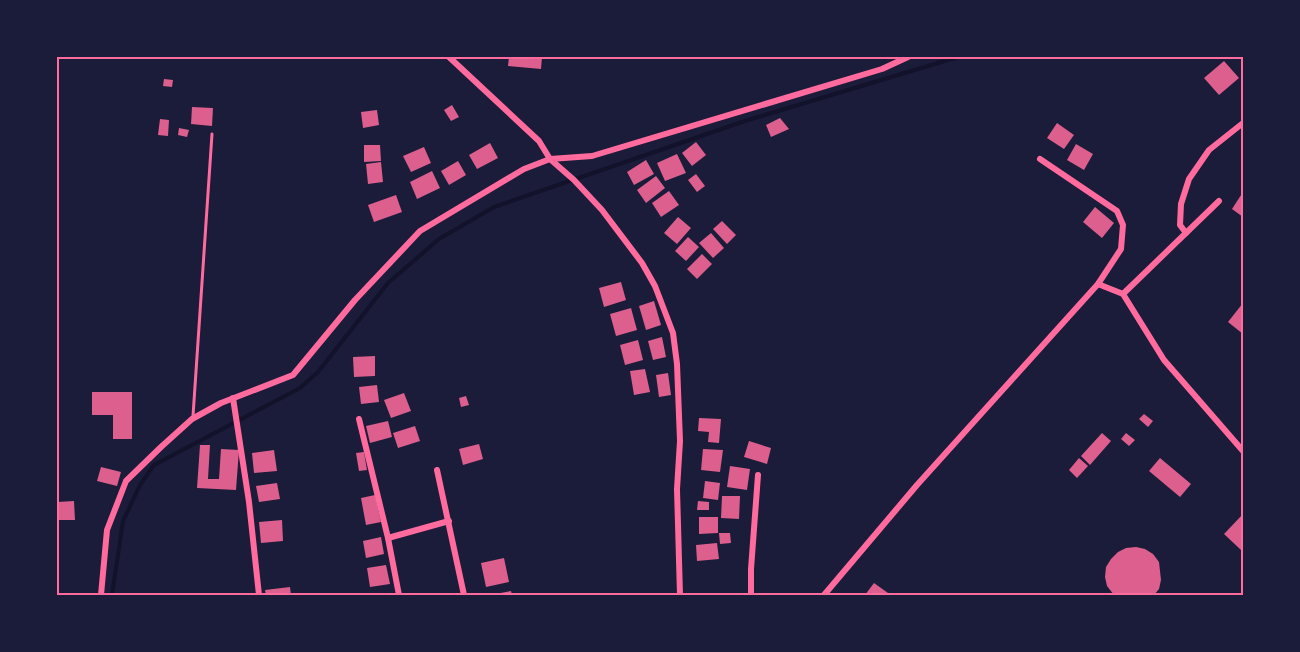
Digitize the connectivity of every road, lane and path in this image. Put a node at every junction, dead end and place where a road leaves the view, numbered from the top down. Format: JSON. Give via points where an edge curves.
{"nodes":[{"id":1,"x":449,"y":57,"type":"edge"},
{"id":2,"x":908,"y":57,"type":"edge"},
{"id":3,"x":1243,"y":123,"type":"edge"},
{"id":4,"x":212,"y":134,"type":"dead end"},
{"id":5,"x":550,"y":159,"type":"junction"},
{"id":6,"x":1041,"y":159,"type":"dead end"},
{"id":7,"x":1219,"y":201,"type":"dead end"},
{"id":8,"x":1186,"y":233,"type":"junction"},
{"id":9,"x":1098,"y":284,"type":"junction"},
{"id":10,"x":1123,"y":294,"type":"junction"},
{"id":11,"x":233,"y":399,"type":"junction"},
{"id":12,"x":192,"y":419,"type":"junction"},
{"id":13,"x":359,"y":419,"type":"dead end"},
{"id":14,"x":1243,"y":451,"type":"edge"},
{"id":15,"x":437,"y":470,"type":"dead end"},
{"id":16,"x":758,"y":475,"type":"dead end"},
{"id":17,"x":449,"y":522,"type":"junction"},
{"id":18,"x":388,"y":538,"type":"junction"},
{"id":19,"x":101,"y":595,"type":"edge"},
{"id":20,"x":259,"y":595,"type":"edge"},
{"id":21,"x":399,"y":595,"type":"edge"},
{"id":22,"x":464,"y":595,"type":"edge"},
{"id":23,"x":680,"y":595,"type":"edge"},
{"id":24,"x":751,"y":595,"type":"edge"},
{"id":25,"x":824,"y":595,"type":"edge"}],
"edges":[{"from":1,"to":5,"type":"street","via":[[539,141]]},
{"from":2,"to":5,"type":"street","via":[[882,69],[592,156]]},
{"from":3,"to":8,"type":"street","via":[[1209,150],[1189,179],[1181,204],[1180,225]]},
{"from":4,"to":12,"type":"lane"},
{"from":5,"to":11,"type":"street","via":[[524,169],[420,231],[355,300],[293,375]]},
{"from":5,"to":23,"type":"street","via":[[602,210],[642,263],[673,333],[680,441]]},
{"from":6,"to":9,"type":"street","via":[[1117,211],[1123,225],[1121,249]]},
{"from":7,"to":8,"type":"street"},
{"from":8,"to":10,"type":"street"},
{"from":9,"to":10,"type":"street"},
{"from":9,"to":25,"type":"street"},
{"from":10,"to":14,"type":"street","via":[[1164,360]]},
{"from":11,"to":12,"type":"street"},
{"from":11,"to":20,"type":"street"},
{"from":12,"to":19,"type":"street","via":[[126,481],[107,530]]},
{"from":13,"to":18,"type":"street"},
{"from":15,"to":17,"type":"street"},
{"from":16,"to":24,"type":"street"},
{"from":17,"to":18,"type":"street"},
{"from":17,"to":22,"type":"street"},
{"from":18,"to":21,"type":"street"}]}
